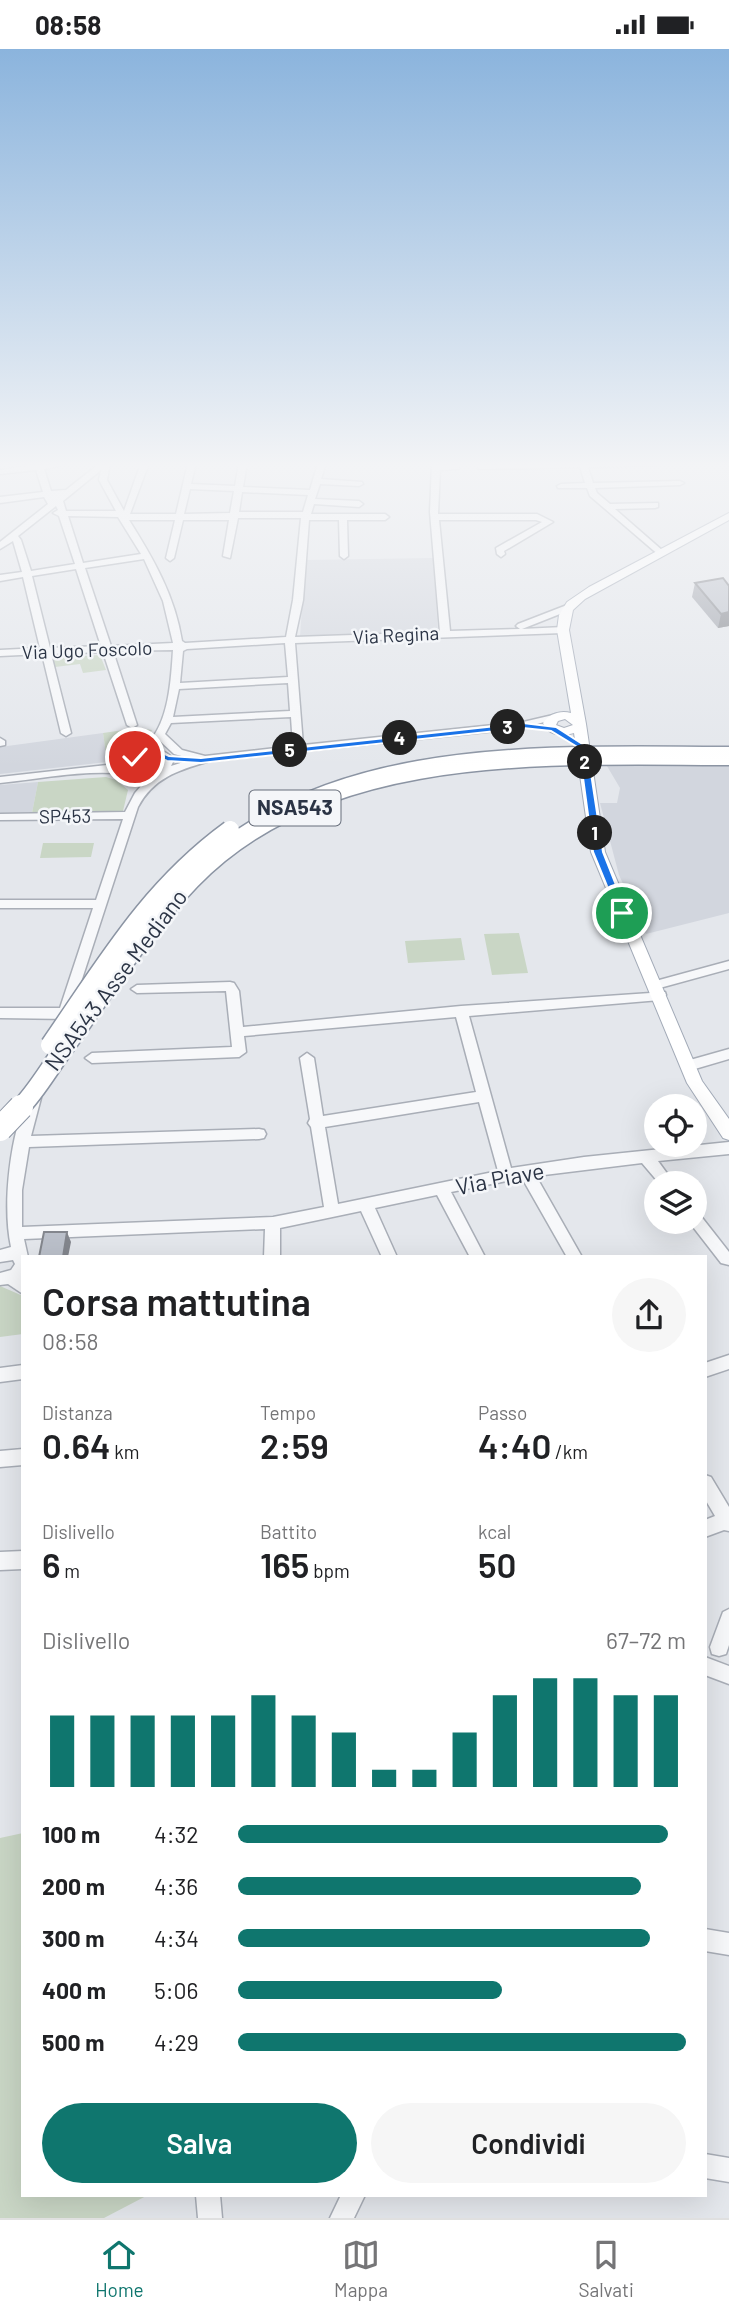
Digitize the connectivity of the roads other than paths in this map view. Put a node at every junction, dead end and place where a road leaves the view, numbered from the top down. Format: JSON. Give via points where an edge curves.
{"nodes":[{"id":1,"x":23,"y":564,"type":"edge"},
{"id":2,"x":92,"y":564,"type":"edge"},
{"id":3,"x":149,"y":564,"type":"edge"},
{"id":4,"x":301,"y":564,"type":"edge"},
{"id":5,"x":439,"y":564,"type":"edge"},
{"id":6,"x":640,"y":564,"type":"edge"},
{"id":7,"x":80,"y":566,"type":"junction"},
{"id":8,"x":26,"y":574,"type":"junction"},
{"id":9,"x":0,"y":578,"type":"edge"},
{"id":10,"x":567,"y":608,"type":"junction"},
{"id":11,"x":503,"y":630,"type":"junction"},
{"id":12,"x":563,"y":630,"type":"junction"},
{"id":13,"x":445,"y":633,"type":"junction"},
{"id":14,"x":289,"y":640,"type":"junction"},
{"id":15,"x":178,"y":646,"type":"junction"},
{"id":16,"x":106,"y":648,"type":"junction"},
{"id":17,"x":45,"y":651,"type":"junction"},
{"id":18,"x":0,"y":653,"type":"edge"},
{"id":19,"x":293,"y":680,"type":"junction"},
{"id":20,"x":176,"y":685,"type":"junction"},
{"id":21,"x":575,"y":697,"type":"junction"},
{"id":22,"x":296,"y":714,"type":"junction"},
{"id":23,"x":165,"y":720,"type":"junction"},
{"id":24,"x":555,"y":724,"type":"junction"},
{"id":25,"x":579,"y":724,"type":"junction"},
{"id":26,"x":132,"y":725,"type":"dead end"},
{"id":27,"x":66,"y":733,"type":"dead end"},
{"id":28,"x":161,"y":736,"type":"junction"},
{"id":29,"x":583,"y":747,"type":"junction"},
{"id":30,"x":298,"y":749,"type":"junction"},
{"id":31,"x":729,"y":750,"type":"edge"},
{"id":32,"x":729,"y":757,"type":"edge"},
{"id":33,"x":167,"y":758,"type":"junction"},
{"id":34,"x":205,"y":759,"type":"junction"},
{"id":35,"x":137,"y":761,"type":"junction"},
{"id":36,"x":93,"y":770,"type":"junction"},
{"id":37,"x":163,"y":771,"type":"junction"},
{"id":38,"x":0,"y":780,"type":"edge"},
{"id":39,"x":137,"y":796,"type":"junction"},
{"id":40,"x":130,"y":815,"type":"junction"},
{"id":41,"x":0,"y":817,"type":"edge"},
{"id":42,"x":0,"y":904,"type":"edge"},
{"id":43,"x":99,"y":904,"type":"junction"},
{"id":44,"x":729,"y":965,"type":"edge"},
{"id":45,"x":137,"y":989,"type":"dead end"},
{"id":46,"x":658,"y":990,"type":"junction"},
{"id":47,"x":461,"y":1011,"type":"junction"},
{"id":48,"x":0,"y":1013,"type":"edge"},
{"id":49,"x":66,"y":1013,"type":"junction"},
{"id":50,"x":237,"y":1032,"type":"junction"},
{"id":51,"x":729,"y":1054,"type":"edge"},
{"id":52,"x":92,"y":1058,"type":"dead end"},
{"id":53,"x":307,"y":1058,"type":"dead end"},
{"id":54,"x":688,"y":1066,"type":"junction"},
{"id":55,"x":485,"y":1096,"type":"junction"},
{"id":56,"x":0,"y":1108,"type":"edge"},
{"id":57,"x":315,"y":1123,"type":"junction"},
{"id":58,"x":0,"y":1129,"type":"edge"},
{"id":59,"x":729,"y":1133,"type":"edge"},
{"id":60,"x":259,"y":1134,"type":"dead end"},
{"id":61,"x":23,"y":1142,"type":"junction"},
{"id":62,"x":729,"y":1148,"type":"edge"},
{"id":63,"x":647,"y":1158,"type":"junction"},
{"id":64,"x":657,"y":1171,"type":"edge"},
{"id":65,"x":526,"y":1172,"type":"junction"},
{"id":66,"x":506,"y":1175,"type":"junction"},
{"id":67,"x":442,"y":1190,"type":"junction"},
{"id":68,"x":366,"y":1205,"type":"junction"},
{"id":69,"x":332,"y":1211,"type":"junction"},
{"id":70,"x":273,"y":1223,"type":"junction"},
{"id":71,"x":16,"y":1233,"type":"junction"},
{"id":72,"x":707,"y":1234,"type":"edge"},
{"id":73,"x":0,"y":1255,"type":"edge"},
{"id":74,"x":272,"y":1255,"type":"edge"},
{"id":75,"x":389,"y":1255,"type":"edge"},
{"id":76,"x":477,"y":1255,"type":"edge"},
{"id":77,"x":574,"y":1255,"type":"edge"},
{"id":78,"x":21,"y":1258,"type":"edge"},
{"id":79,"x":729,"y":1259,"type":"edge"},
{"id":80,"x":21,"y":1262,"type":"edge"},
{"id":81,"x":21,"y":1266,"type":"edge"},
{"id":82,"x":7,"y":1281,"type":"edge"},
{"id":83,"x":729,"y":1362,"type":"edge"},
{"id":84,"x":707,"y":1369,"type":"edge"},
{"id":85,"x":21,"y":1372,"type":"edge"},
{"id":86,"x":0,"y":1375,"type":"edge"},
{"id":87,"x":21,"y":1457,"type":"edge"},
{"id":88,"x":0,"y":1459,"type":"edge"},
{"id":89,"x":707,"y":1486,"type":"edge"},
{"id":90,"x":728,"y":1522,"type":"edge"},
{"id":91,"x":707,"y":1528,"type":"edge"},
{"id":92,"x":21,"y":1560,"type":"edge"},
{"id":93,"x":0,"y":1561,"type":"edge"},
{"id":94,"x":729,"y":1618,"type":"edge"},
{"id":95,"x":719,"y":1647,"type":"dead end"},
{"id":96,"x":707,"y":1667,"type":"edge"},
{"id":97,"x":729,"y":1675,"type":"edge"},
{"id":98,"x":707,"y":1940,"type":"edge"},
{"id":99,"x":729,"y":1944,"type":"edge"},
{"id":100,"x":707,"y":2166,"type":"edge"},
{"id":101,"x":729,"y":2169,"type":"edge"},
{"id":102,"x":208,"y":2197,"type":"edge"},
{"id":103,"x":352,"y":2197,"type":"edge"},
{"id":104,"x":210,"y":2218,"type":"edge"},
{"id":105,"x":342,"y":2218,"type":"edge"}],
"edges":[{"from":1,"to":8,"type":"street"},
{"from":2,"to":7,"type":"street"},
{"from":3,"to":15,"type":"street","via":[[172,615]]},
{"from":4,"to":14,"type":"street"},
{"from":5,"to":13,"type":"street"},
{"from":6,"to":10,"type":"main road"},
{"from":7,"to":8,"type":"street"},
{"from":7,"to":16,"type":"street"},
{"from":8,"to":9,"type":"street"},
{"from":8,"to":17,"type":"street"},
{"from":10,"to":11,"type":"street","name":"Via Regina"},
{"from":10,"to":12,"type":"main road"},
{"from":11,"to":12,"type":"street","name":"Via Regina"},
{"from":11,"to":13,"type":"street","name":"Via Regina"},
{"from":12,"to":21,"type":"main road"},
{"from":13,"to":14,"type":"street","name":"Via Regina"},
{"from":14,"to":15,"type":"street","name":"Via Regina"},
{"from":14,"to":19,"type":"street"},
{"from":15,"to":16,"type":"street","name":"Via Ugo Foscolo"},
{"from":15,"to":20,"type":"street"},
{"from":16,"to":17,"type":"street","name":"Via Ugo Foscolo"},
{"from":16,"to":26,"type":"street"},
{"from":17,"to":18,"type":"street","name":"Via Ugo Foscolo"},
{"from":17,"to":27,"type":"street"},
{"from":19,"to":20,"type":"street"},
{"from":19,"to":22,"type":"street"},
{"from":20,"to":23,"type":"street"},
{"from":21,"to":24,"type":"main road"},
{"from":21,"to":25,"type":"main road"},
{"from":22,"to":23,"type":"street"},
{"from":22,"to":30,"type":"street"},
{"from":23,"to":28,"type":"street"},
{"from":24,"to":25,"type":"main road","via":[[569,716]]},
{"from":24,"to":29,"type":"main road"},
{"from":24,"to":30,"type":"street"},
{"from":25,"to":29,"type":"main road"},
{"from":28,"to":34,"type":"street","via":[[178,752]]},
{"from":28,"to":35,"type":"street"},
{"from":29,"to":46,"type":"main road","via":[[598,852]]},
{"from":30,"to":34,"type":"street"},
{"from":31,"to":56,"type":"highway","name":"NSA543 Asse Mediano","number":"NSA543","bridge":true,"via":[[597,749],[442,759],[361,774],[281,802],[223,835],[182,866],[159,891],[22,1085]]},
{"from":32,"to":58,"type":"highway","name":"NSA543 Asse Mediano","number":"NSA543","bridge":true,"via":[[597,756],[453,764],[403,771],[296,807],[239,838],[191,880],[23,1105]]},
{"from":33,"to":34,"type":"street"},
{"from":33,"to":35,"type":"street","via":[[156,752]]},
{"from":33,"to":37,"type":"street","via":[[169,764]]},
{"from":34,"to":37,"type":"street"},
{"from":35,"to":36,"type":"street","number":"SP453"},
{"from":35,"to":37,"type":"street","via":[[148,775]]},
{"from":36,"to":38,"type":"street","number":"SP453"},
{"from":36,"to":39,"type":"street","via":[[125,779]]},
{"from":37,"to":39,"type":"street"},
{"from":39,"to":40,"type":"street"},
{"from":40,"to":41,"type":"street","name":"SP453"},
{"from":40,"to":43,"type":"street"},
{"from":42,"to":43,"type":"street"},
{"from":43,"to":49,"type":"street"},
{"from":44,"to":46,"type":"street"},
{"from":45,"to":50,"type":"street","via":[[230,986]]},
{"from":46,"to":47,"type":"street"},
{"from":46,"to":54,"type":"main road"},
{"from":47,"to":50,"type":"street"},
{"from":47,"to":55,"type":"street"},
{"from":48,"to":49,"type":"street"},
{"from":49,"to":61,"type":"street","via":[[33,1099]]},
{"from":50,"to":52,"type":"street","via":[[239,1052]]},
{"from":51,"to":54,"type":"street"},
{"from":53,"to":57,"type":"street"},
{"from":54,"to":59,"type":"main road"},
{"from":55,"to":57,"type":"street"},
{"from":55,"to":66,"type":"street"},
{"from":57,"to":69,"type":"street"},
{"from":60,"to":61,"type":"street"},
{"from":61,"to":71,"type":"street","via":[[14,1204]]},
{"from":62,"to":63,"type":"street","name":"Via Piave"},
{"from":63,"to":64,"type":"street"},
{"from":63,"to":65,"type":"street","name":"Via Piave"},
{"from":65,"to":66,"type":"street","name":"Via Piave"},
{"from":65,"to":77,"type":"street"},
{"from":66,"to":67,"type":"street","name":"Via Piave"},
{"from":67,"to":68,"type":"street","name":"Via Piave"},
{"from":67,"to":76,"type":"street"},
{"from":68,"to":69,"type":"street","name":"Via Piave"},
{"from":68,"to":75,"type":"street"},
{"from":69,"to":70,"type":"street","name":"Via Piave"},
{"from":70,"to":71,"type":"street","name":"Via Piave"},
{"from":70,"to":74,"type":"street"},
{"from":71,"to":73,"type":"street"},
{"from":71,"to":78,"type":"street"},
{"from":72,"to":79,"type":"street"},
{"from":73,"to":80,"type":"street","via":[[13,1253]]},
{"from":81,"to":82,"type":"street"},
{"from":83,"to":84,"type":"street"},
{"from":85,"to":86,"type":"street"},
{"from":87,"to":88,"type":"street"},
{"from":89,"to":90,"type":"street"},
{"from":90,"to":91,"type":"street"},
{"from":92,"to":93,"type":"street"},
{"from":94,"to":95,"type":"street"},
{"from":96,"to":97,"type":"street"},
{"from":98,"to":99,"type":"street"},
{"from":100,"to":101,"type":"street"},
{"from":102,"to":104,"type":"street"},
{"from":103,"to":105,"type":"street"}]}
